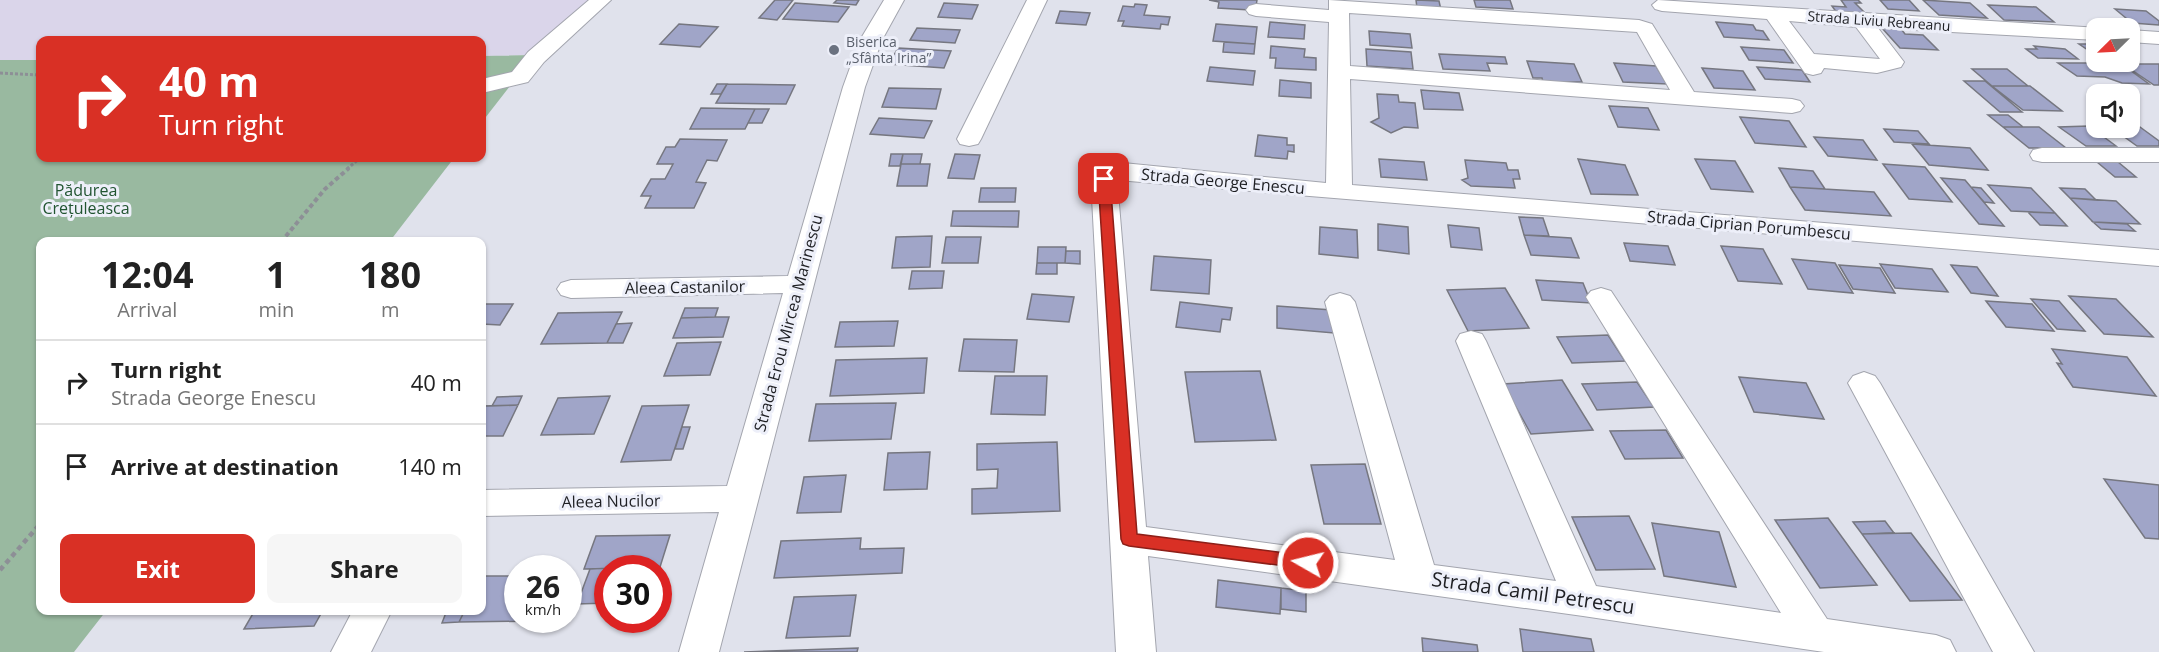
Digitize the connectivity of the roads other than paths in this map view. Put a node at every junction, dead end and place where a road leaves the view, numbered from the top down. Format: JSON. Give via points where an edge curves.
{"nodes":[{"id":1,"x":600,"y":0,"type":"edge"},
{"id":2,"x":894,"y":0,"type":"edge"},
{"id":3,"x":1037,"y":0,"type":"edge"},
{"id":4,"x":1662,"y":5,"type":"dead end"},
{"id":5,"x":1339,"y":8,"type":"edge"},
{"id":6,"x":1256,"y":10,"type":"dead end"},
{"id":7,"x":1773,"y":14,"type":"junction"},
{"id":8,"x":1862,"y":21,"type":"junction"},
{"id":9,"x":2086,"y":33,"type":"edge"},
{"id":10,"x":2140,"y":37,"type":"edge"},
{"id":11,"x":2159,"y":38,"type":"edge"},
{"id":12,"x":1339,"y":72,"type":"junction"},
{"id":13,"x":486,"y":85,"type":"edge"},
{"id":14,"x":1687,"y":99,"type":"junction"},
{"id":15,"x":1792,"y":106,"type":"dead end"},
{"id":16,"x":969,"y":139,"type":"dead end"},
{"id":17,"x":2042,"y":155,"type":"dead end"},
{"id":18,"x":2159,"y":155,"type":"edge"},
{"id":19,"x":1339,"y":192,"type":"junction"},
{"id":20,"x":2159,"y":258,"type":"edge"},
{"id":21,"x":798,"y":284,"type":"junction"},
{"id":22,"x":571,"y":289,"type":"dead end"},
{"id":23,"x":1601,"y":297,"type":"dead end"},
{"id":24,"x":1341,"y":302,"type":"dead end"},
{"id":25,"x":1471,"y":341,"type":"dead end"},
{"id":26,"x":1864,"y":382,"type":"dead end"},
{"id":27,"x":741,"y":499,"type":"junction"},
{"id":28,"x":486,"y":503,"type":"edge"},
{"id":29,"x":1129,"y":539,"type":"junction"},
{"id":30,"x":1419,"y":578,"type":"junction"},
{"id":31,"x":1583,"y":600,"type":"junction"},
{"id":32,"x":370,"y":615,"type":"edge"},
{"id":33,"x":1815,"y":634,"type":"junction"},
{"id":34,"x":351,"y":652,"type":"edge"},
{"id":35,"x":699,"y":652,"type":"edge"},
{"id":36,"x":1136,"y":652,"type":"edge"},
{"id":37,"x":1936,"y":652,"type":"edge"},
{"id":38,"x":2014,"y":652,"type":"edge"}],
"edges":[{"from":1,"to":13,"type":"street","via":[[536,57],[520,77]]},
{"from":2,"to":21,"type":"street","name":"Strada Erou Mircea Marinescu","via":[[871,40],[854,87]]},
{"from":3,"to":16,"type":"street"},
{"from":4,"to":7,"type":"street","name":"Strada Liviu Rebreanu"},
{"from":5,"to":6,"type":"street"},
{"from":5,"to":12,"type":"street"},
{"from":5,"to":14,"type":"street","via":[[1639,26],[1645,28]]},
{"from":7,"to":8,"type":"street","name":"Strada Liviu Rebreanu"},
{"from":7,"to":8,"type":"street","via":[[1810,64],[1877,66],[1893,62]]},
{"from":8,"to":9,"type":"street","name":"Strada Liviu Rebreanu"},
{"from":10,"to":11,"type":"street"},
{"from":12,"to":14,"type":"street"},
{"from":12,"to":19,"type":"street"},
{"from":14,"to":15,"type":"street"},
{"from":17,"to":18,"type":"street"},
{"from":19,"to":20,"type":"street","name":"Strada Ciprian Porumbescu"},
{"from":19,"to":29,"type":"street","name":"Strada George Enescu","via":[[1123,171],[1107,174],[1104,179]]},
{"from":21,"to":22,"type":"street","name":"Aleea Castanilor"},
{"from":21,"to":27,"type":"street","name":"Strada Erou Mircea Marinescu"},
{"from":23,"to":33,"type":"street"},
{"from":24,"to":30,"type":"street"},
{"from":25,"to":31,"type":"street"},
{"from":26,"to":38,"type":"street"},
{"from":27,"to":28,"type":"street","name":"Aleea Nucilor"},
{"from":27,"to":35,"type":"street","name":"Strada Erou Mircea Marinescu"},
{"from":29,"to":30,"type":"street","name":"Strada Camil Petrescu"},
{"from":29,"to":36,"type":"street","name":"Strada George Enescu"},
{"from":30,"to":31,"type":"street","name":"Strada Camil Petrescu"},
{"from":31,"to":33,"type":"street","name":"Strada Camil Petrescu"},
{"from":32,"to":34,"type":"street"},
{"from":33,"to":37,"type":"street","name":"Strada Camil Petrescu"}]}
